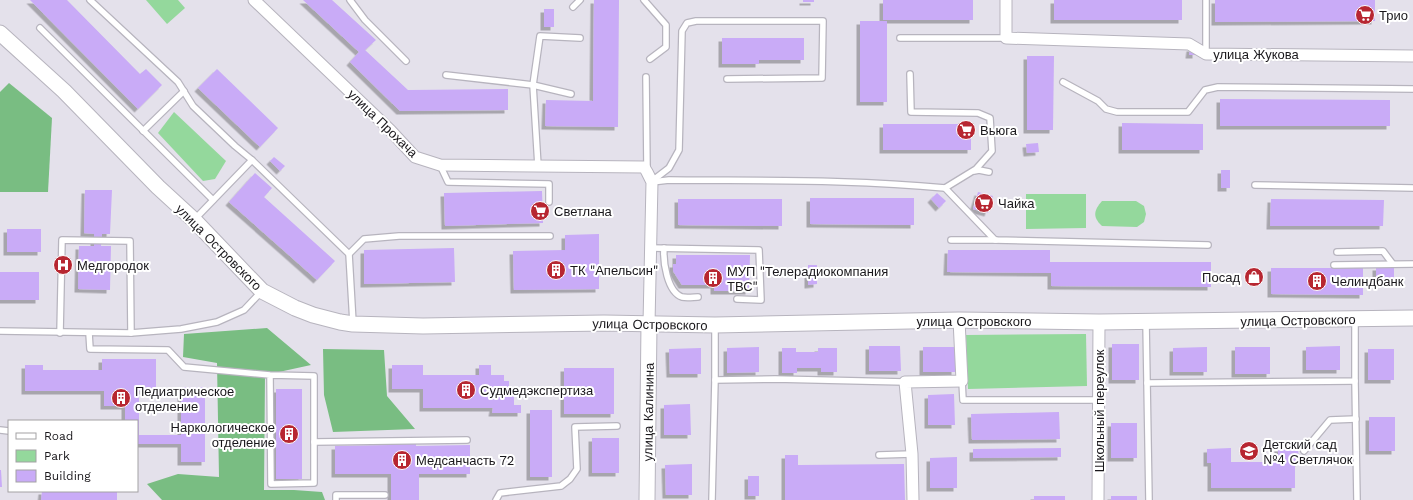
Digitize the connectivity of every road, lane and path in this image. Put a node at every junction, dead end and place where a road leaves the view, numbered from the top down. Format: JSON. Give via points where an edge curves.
{"nodes":[{"id":1,"x":90,"y":0,"type":"edge"},
{"id":2,"x":254,"y":0,"type":"edge"},
{"id":3,"x":350,"y":0,"type":"edge"},
{"id":4,"x":580,"y":0,"type":"edge"},
{"id":5,"x":644,"y":0,"type":"edge"},
{"id":6,"x":1006,"y":0,"type":"edge"},
{"id":7,"x":1206,"y":0,"type":"edge"},
{"id":8,"x":573,"y":7,"type":"dead end"},
{"id":9,"x":40,"y":28,"type":"dead end"},
{"id":10,"x":0,"y":33,"type":"edge"},
{"id":11,"x":580,"y":38,"type":"dead end"},
{"id":12,"x":900,"y":38,"type":"dead end"},
{"id":13,"x":1006,"y":38,"type":"junction"},
{"id":14,"x":1206,"y":54,"type":"junction"},
{"id":15,"x":1413,"y":56,"type":"edge"},
{"id":16,"x":650,"y":59,"type":"dead end"},
{"id":17,"x":406,"y":61,"type":"dead end"},
{"id":18,"x":910,"y":74,"type":"dead end"},
{"id":19,"x":446,"y":75,"type":"dead end"},
{"id":20,"x":646,"y":77,"type":"dead end"},
{"id":21,"x":727,"y":79,"type":"dead end"},
{"id":22,"x":1063,"y":82,"type":"dead end"},
{"id":23,"x":533,"y":84,"type":"junction"},
{"id":24,"x":1413,"y":89,"type":"edge"},
{"id":25,"x":184,"y":91,"type":"junction"},
{"id":26,"x":571,"y":94,"type":"dead end"},
{"id":27,"x":143,"y":131,"type":"junction"},
{"id":28,"x":252,"y":160,"type":"junction"},
{"id":29,"x":440,"y":165,"type":"junction"},
{"id":30,"x":538,"y":166,"type":"junction"},
{"id":31,"x":973,"y":171,"type":"junction"},
{"id":32,"x":989,"y":172,"type":"dead end"},
{"id":33,"x":650,"y":177,"type":"junction"},
{"id":34,"x":1255,"y":185,"type":"dead end"},
{"id":35,"x":945,"y":188,"type":"junction"},
{"id":36,"x":1413,"y":188,"type":"edge"},
{"id":37,"x":213,"y":200,"type":"junction"},
{"id":38,"x":549,"y":202,"type":"dead end"},
{"id":39,"x":194,"y":220,"type":"junction"},
{"id":40,"x":550,"y":236,"type":"dead end"},
{"id":41,"x":951,"y":240,"type":"dead end"},
{"id":42,"x":996,"y":240,"type":"junction"},
{"id":43,"x":1208,"y":245,"type":"dead end"},
{"id":44,"x":650,"y":248,"type":"junction"},
{"id":45,"x":664,"y":248,"type":"junction"},
{"id":46,"x":1337,"y":252,"type":"dead end"},
{"id":47,"x":349,"y":254,"type":"junction"},
{"id":48,"x":1392,"y":263,"type":"junction"},
{"id":49,"x":1413,"y":264,"type":"edge"},
{"id":50,"x":1334,"y":265,"type":"dead end"},
{"id":51,"x":262,"y":291,"type":"junction"},
{"id":52,"x":698,"y":297,"type":"dead end"},
{"id":53,"x":737,"y":299,"type":"dead end"},
{"id":54,"x":1413,"y":318,"type":"edge"},
{"id":55,"x":1355,"y":319,"type":"junction"},
{"id":56,"x":959,"y":320,"type":"junction"},
{"id":57,"x":1099,"y":322,"type":"junction"},
{"id":58,"x":1146,"y":322,"type":"junction"},
{"id":59,"x":353,"y":324,"type":"junction"},
{"id":60,"x":649,"y":324,"type":"junction"},
{"id":61,"x":715,"y":325,"type":"junction"},
{"id":62,"x":0,"y":332,"type":"edge"},
{"id":63,"x":60,"y":333,"type":"junction"},
{"id":64,"x":89,"y":333,"type":"junction"},
{"id":65,"x":131,"y":333,"type":"junction"},
{"id":66,"x":270,"y":375,"type":"junction"},
{"id":67,"x":715,"y":380,"type":"junction"},
{"id":68,"x":962,"y":381,"type":"junction"},
{"id":69,"x":1355,"y":381,"type":"junction"},
{"id":70,"x":905,"y":382,"type":"junction"},
{"id":71,"x":1147,"y":383,"type":"junction"},
{"id":72,"x":1099,"y":400,"type":"junction"},
{"id":73,"x":1356,"y":419,"type":"junction"},
{"id":74,"x":617,"y":426,"type":"dead end"},
{"id":75,"x":467,"y":440,"type":"dead end"},
{"id":76,"x":314,"y":442,"type":"junction"},
{"id":77,"x":1304,"y":450,"type":"dead end"},
{"id":78,"x":912,"y":454,"type":"junction"},
{"id":79,"x":879,"y":456,"type":"dead end"},
{"id":80,"x":385,"y":495,"type":"dead end"},
{"id":81,"x":336,"y":500,"type":"edge"},
{"id":82,"x":496,"y":500,"type":"edge"},
{"id":83,"x":647,"y":500,"type":"edge"},
{"id":84,"x":712,"y":500,"type":"edge"},
{"id":85,"x":913,"y":500,"type":"edge"},
{"id":86,"x":1098,"y":500,"type":"edge"},
{"id":87,"x":1149,"y":500,"type":"edge"},
{"id":88,"x":1357,"y":500,"type":"edge"}],
"edges":[{"from":1,"to":25,"type":"lane","via":[[178,82]]},
{"from":2,"to":29,"type":"street","name":"улица Прохача","via":[[415,157]]},
{"from":3,"to":17,"type":"lane","via":[[365,20]]},
{"from":4,"to":8,"type":"lane"},
{"from":5,"to":16,"type":"lane","via":[[666,25],[666,47]]},
{"from":6,"to":13,"type":"street"},
{"from":7,"to":14,"type":"lane"},
{"from":9,"to":27,"type":"lane"},
{"from":10,"to":39,"type":"street","name":"улица Островского","via":[[64,91]]},
{"from":11,"to":23,"type":"lane","via":[[540,36]]},
{"from":12,"to":13,"type":"lane"},
{"from":13,"to":14,"type":"street","name":"улица Жукова","via":[[1189,44]]},
{"from":14,"to":15,"type":"street","name":"улица Жукова"},
{"from":18,"to":31,"type":"lane","via":[[911,112],[978,112],[990,118],[992,151]]},
{"from":19,"to":23,"type":"lane"},
{"from":20,"to":33,"type":"lane","via":[[646,149]]},
{"from":21,"to":33,"type":"lane","via":[[822,78],[823,21],[687,23],[682,31],[679,150],[669,168]]},
{"from":22,"to":24,"type":"lane","via":[[1098,100],[1106,109],[1117,112],[1188,112],[1205,90],[1218,87]]},
{"from":23,"to":26,"type":"lane"},
{"from":23,"to":30,"type":"lane"},
{"from":25,"to":27,"type":"lane"},
{"from":25,"to":28,"type":"lane","via":[[193,106]]},
{"from":27,"to":37,"type":"lane"},
{"from":28,"to":37,"type":"lane"},
{"from":28,"to":47,"type":"lane"},
{"from":29,"to":30,"type":"street","name":"улица Прохача"},
{"from":29,"to":38,"type":"lane","via":[[448,182],[549,184]]},
{"from":30,"to":33,"type":"street","name":"улица Прохача","via":[[644,167]]},
{"from":31,"to":32,"type":"lane"},
{"from":31,"to":35,"type":"lane"},
{"from":33,"to":35,"type":"lane","via":[[669,180],[812,181]]},
{"from":33,"to":44,"type":"street"},
{"from":34,"to":36,"type":"lane"},
{"from":35,"to":42,"type":"lane"},
{"from":37,"to":39,"type":"lane"},
{"from":39,"to":51,"type":"street","name":"улица Островского"},
{"from":40,"to":47,"type":"lane","via":[[399,236],[364,240]]},
{"from":41,"to":42,"type":"lane"},
{"from":42,"to":43,"type":"lane"},
{"from":44,"to":45,"type":"lane"},
{"from":44,"to":60,"type":"street"},
{"from":45,"to":52,"type":"lane","via":[[664,262],[672,289],[681,296]]},
{"from":45,"to":53,"type":"lane","via":[[759,250],[761,300]]},
{"from":46,"to":48,"type":"lane","via":[[1383,251]]},
{"from":47,"to":59,"type":"lane"},
{"from":48,"to":49,"type":"lane"},
{"from":48,"to":50,"type":"lane"},
{"from":51,"to":59,"type":"street","name":"улица Островского","via":[[313,315]]},
{"from":51,"to":65,"type":"lane","via":[[244,310],[217,322]]},
{"from":54,"to":55,"type":"street","name":"улица Островского"},
{"from":55,"to":58,"type":"street","name":"улица Островского"},
{"from":55,"to":69,"type":"lane"},
{"from":56,"to":57,"type":"street","name":"улица Островского"},
{"from":56,"to":61,"type":"street","name":"улица Островского"},
{"from":56,"to":68,"type":"street"},
{"from":57,"to":58,"type":"street","name":"улица Островского"},
{"from":57,"to":72,"type":"street","name":"Школьный переулок"},
{"from":58,"to":71,"type":"lane"},
{"from":59,"to":60,"type":"street","name":"улица Островского"},
{"from":60,"to":61,"type":"street","name":"улица Островского"},
{"from":60,"to":83,"type":"street","name":"улица Калинина"},
{"from":61,"to":67,"type":"lane"},
{"from":62,"to":63,"type":"lane"},
{"from":63,"to":64,"type":"lane"},
{"from":63,"to":65,"type":"lane","via":[[62,240],[130,241]]},
{"from":64,"to":65,"type":"lane"},
{"from":64,"to":66,"type":"lane","via":[[90,349],[168,350],[184,367]]},
{"from":66,"to":76,"type":"lane","via":[[314,376]]},
{"from":66,"to":76,"type":"lane","via":[[271,484],[314,483]]},
{"from":67,"to":70,"type":"lane"},
{"from":67,"to":84,"type":"lane"},
{"from":68,"to":70,"type":"street"},
{"from":68,"to":72,"type":"lane","via":[[963,400]]},
{"from":69,"to":71,"type":"lane"},
{"from":69,"to":73,"type":"lane"},
{"from":70,"to":78,"type":"street"},
{"from":71,"to":87,"type":"lane"},
{"from":72,"to":86,"type":"street","name":"Школьный переулок"},
{"from":73,"to":77,"type":"lane","via":[[1330,420]]},
{"from":73,"to":88,"type":"lane"},
{"from":74,"to":82,"type":"lane","via":[[575,427],[577,470],[561,486],[500,493]]},
{"from":75,"to":76,"type":"lane"},
{"from":78,"to":79,"type":"lane"},
{"from":78,"to":85,"type":"street"},
{"from":80,"to":81,"type":"lane","via":[[336,495]]}]}
